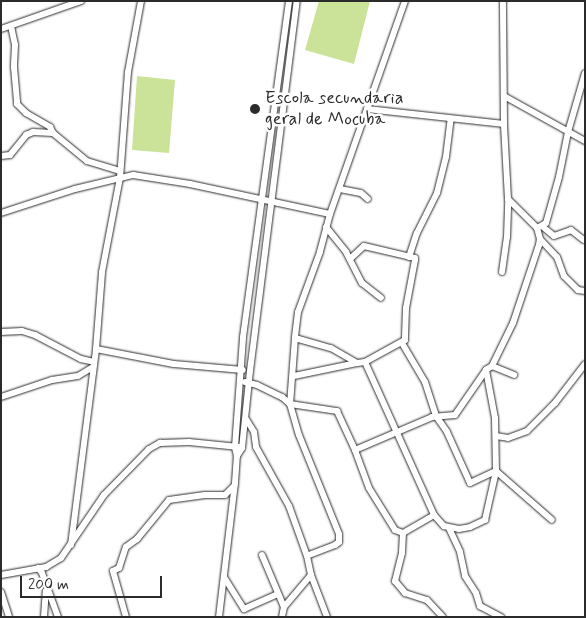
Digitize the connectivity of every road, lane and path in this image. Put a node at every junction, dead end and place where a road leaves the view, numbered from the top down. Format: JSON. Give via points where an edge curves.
{"nodes":[{"id":1,"x":81,"y":1,"type":"edge"},
{"id":2,"x":141,"y":1,"type":"edge"},
{"id":3,"x":288,"y":1,"type":"edge"},
{"id":4,"x":298,"y":1,"type":"edge"},
{"id":5,"x":406,"y":1,"type":"edge"},
{"id":6,"x":503,"y":1,"type":"edge"},
{"id":7,"x":11,"y":26,"type":"junction"},
{"id":8,"x":1,"y":30,"type":"edge"},
{"id":9,"x":279,"y":72,"type":"junction"},
{"id":10,"x":288,"y":73,"type":"junction"},
{"id":11,"x":585,"y":73,"type":"edge"},
{"id":12,"x":504,"y":96,"type":"junction"},
{"id":13,"x":367,"y":109,"type":"junction"},
{"id":14,"x":451,"y":119,"type":"junction"},
{"id":15,"x":504,"y":124,"type":"junction"},
{"id":16,"x":568,"y":132,"type":"junction"},
{"id":17,"x":53,"y":133,"type":"junction"},
{"id":18,"x":585,"y":141,"type":"edge"},
{"id":19,"x":1,"y":156,"type":"edge"},
{"id":20,"x":120,"y":175,"type":"junction"},
{"id":21,"x":340,"y":189,"type":"junction"},
{"id":22,"x":368,"y":199,"type":"dead end"},
{"id":23,"x":508,"y":199,"type":"junction"},
{"id":24,"x":261,"y":200,"type":"junction"},
{"id":25,"x":271,"y":202,"type":"junction"},
{"id":26,"x":1,"y":213,"type":"edge"},
{"id":27,"x":330,"y":214,"type":"junction"},
{"id":28,"x":326,"y":227,"type":"junction"},
{"id":29,"x":540,"y":228,"type":"junction"},
{"id":30,"x":540,"y":239,"type":"junction"},
{"id":31,"x":584,"y":240,"type":"edge"},
{"id":32,"x":410,"y":257,"type":"junction"},
{"id":33,"x":350,"y":259,"type":"junction"},
{"id":34,"x":502,"y":272,"type":"dead end"},
{"id":35,"x":585,"y":291,"type":"edge"},
{"id":36,"x":381,"y":298,"type":"dead end"},
{"id":37,"x":1,"y":332,"type":"edge"},
{"id":38,"x":255,"y":335,"type":"junction"},
{"id":39,"x":243,"y":337,"type":"junction"},
{"id":40,"x":295,"y":338,"type":"junction"},
{"id":41,"x":402,"y":343,"type":"junction"},
{"id":42,"x":96,"y":349,"type":"junction"},
{"id":43,"x":365,"y":362,"type":"junction"},
{"id":44,"x":357,"y":363,"type":"junction"},
{"id":45,"x":94,"y":364,"type":"junction"},
{"id":46,"x":585,"y":364,"type":"edge"},
{"id":47,"x":489,"y":368,"type":"junction"},
{"id":48,"x":241,"y":370,"type":"junction"},
{"id":49,"x":250,"y":371,"type":"junction"},
{"id":50,"x":514,"y":375,"type":"dead end"},
{"id":51,"x":294,"y":376,"type":"junction"},
{"id":52,"x":241,"y":381,"type":"junction"},
{"id":53,"x":249,"y":383,"type":"junction"},
{"id":54,"x":1,"y":398,"type":"edge"},
{"id":55,"x":290,"y":404,"type":"junction"},
{"id":56,"x":436,"y":416,"type":"junction"},
{"id":57,"x":245,"y":418,"type":"junction"},
{"id":58,"x":395,"y":432,"type":"junction"},
{"id":59,"x":496,"y":436,"type":"junction"},
{"id":60,"x":239,"y":447,"type":"junction"},
{"id":61,"x":355,"y":450,"type":"junction"},
{"id":62,"x":496,"y":471,"type":"junction"},
{"id":63,"x":236,"y":483,"type":"junction"},
{"id":64,"x":434,"y":515,"type":"junction"},
{"id":65,"x":552,"y":520,"type":"dead end"},
{"id":66,"x":449,"y":528,"type":"junction"},
{"id":67,"x":403,"y":532,"type":"junction"},
{"id":68,"x":71,"y":545,"type":"junction"},
{"id":69,"x":262,"y":555,"type":"dead end"},
{"id":70,"x":307,"y":556,"type":"junction"},
{"id":71,"x":38,"y":568,"type":"junction"},
{"id":72,"x":1,"y":574,"type":"edge"},
{"id":73,"x":311,"y":575,"type":"junction"},
{"id":74,"x":224,"y":577,"type":"junction"},
{"id":75,"x":46,"y":587,"type":"junction"},
{"id":76,"x":1,"y":592,"type":"edge"},
{"id":77,"x":278,"y":594,"type":"junction"},
{"id":78,"x":284,"y":607,"type":"junction"},
{"id":79,"x":9,"y":617,"type":"edge"},
{"id":80,"x":44,"y":617,"type":"edge"},
{"id":81,"x":58,"y":617,"type":"edge"},
{"id":82,"x":126,"y":617,"type":"edge"},
{"id":83,"x":219,"y":617,"type":"edge"},
{"id":84,"x":282,"y":617,"type":"edge"},
{"id":85,"x":327,"y":617,"type":"edge"},
{"id":86,"x":443,"y":617,"type":"edge"},
{"id":87,"x":501,"y":617,"type":"edge"}],
"edges":[{"from":1,"to":7,"type":"street"},
{"from":2,"to":20,"type":"street","via":[[128,72]]},
{"from":3,"to":9,"type":"street"},
{"from":4,"to":10,"type":"street"},
{"from":5,"to":13,"type":"street"},
{"from":6,"to":12,"type":"street"},
{"from":7,"to":8,"type":"street"},
{"from":7,"to":17,"type":"street","via":[[18,104],[26,113],[50,127]]},
{"from":9,"to":10,"type":"street"},
{"from":9,"to":24,"type":"street"},
{"from":10,"to":25,"type":"street"},
{"from":11,"to":16,"type":"street"},
{"from":12,"to":15,"type":"street"},
{"from":12,"to":16,"type":"street"},
{"from":13,"to":14,"type":"street"},
{"from":13,"to":21,"type":"street"},
{"from":14,"to":15,"type":"street"},
{"from":14,"to":32,"type":"street","via":[[437,193],[417,233]]},
{"from":15,"to":23,"type":"street"},
{"from":16,"to":18,"type":"street"},
{"from":16,"to":29,"type":"street","via":[[546,223]]},
{"from":17,"to":19,"type":"street","via":[[26,135],[10,155]]},
{"from":17,"to":20,"type":"street","via":[[87,160]]},
{"from":20,"to":24,"type":"street","via":[[149,177]]},
{"from":20,"to":26,"type":"street"},
{"from":20,"to":42,"type":"street","via":[[102,272]]},
{"from":21,"to":22,"type":"street","via":[[361,193]]},
{"from":21,"to":27,"type":"street"},
{"from":23,"to":29,"type":"street"},
{"from":23,"to":34,"type":"street"},
{"from":24,"to":25,"type":"street"},
{"from":24,"to":39,"type":"street"},
{"from":25,"to":27,"type":"street"},
{"from":25,"to":38,"type":"street"},
{"from":27,"to":28,"type":"street"},
{"from":28,"to":33,"type":"street"},
{"from":28,"to":40,"type":"street","via":[[298,312]]},
{"from":29,"to":30,"type":"street"},
{"from":29,"to":31,"type":"street","via":[[554,236],[571,230]]},
{"from":30,"to":35,"type":"street","via":[[557,257],[564,276],[578,290]]},
{"from":30,"to":47,"type":"street","via":[[513,324]]},
{"from":32,"to":33,"type":"street","via":[[364,246]]},
{"from":32,"to":41,"type":"street","via":[[415,258],[415,265],[406,308],[407,337]]},
{"from":33,"to":36,"type":"street","via":[[362,283]]},
{"from":37,"to":45,"type":"street","via":[[22,330]]},
{"from":38,"to":39,"type":"street"},
{"from":38,"to":49,"type":"street"},
{"from":39,"to":48,"type":"street"},
{"from":40,"to":44,"type":"street","via":[[331,348]]},
{"from":40,"to":51,"type":"street"},
{"from":41,"to":43,"type":"street"},
{"from":41,"to":56,"type":"street","via":[[424,382]]},
{"from":42,"to":45,"type":"street"},
{"from":42,"to":48,"type":"street","via":[[174,364]]},
{"from":43,"to":44,"type":"street"},
{"from":43,"to":58,"type":"street"},
{"from":44,"to":51,"type":"street"},
{"from":45,"to":54,"type":"street","via":[[78,376],[52,380]]},
{"from":45,"to":68,"type":"street"},
{"from":46,"to":59,"type":"street","via":[[555,403],[527,431],[508,438]]},
{"from":47,"to":50,"type":"street"},
{"from":47,"to":56,"type":"street","via":[[459,412]]},
{"from":47,"to":59,"type":"street"},
{"from":48,"to":49,"type":"street"},
{"from":48,"to":52,"type":"street"},
{"from":49,"to":53,"type":"street"},
{"from":51,"to":55,"type":"street"},
{"from":52,"to":53,"type":"street"},
{"from":52,"to":60,"type":"street"},
{"from":53,"to":55,"type":"street","via":[[282,397]]},
{"from":53,"to":57,"type":"street"},
{"from":55,"to":61,"type":"street","via":[[337,410]]},
{"from":55,"to":70,"type":"street","via":[[340,539],[335,546]]},
{"from":56,"to":58,"type":"street"},
{"from":56,"to":62,"type":"street","via":[[447,432],[468,482]]},
{"from":57,"to":60,"type":"street"},
{"from":57,"to":70,"type":"street","via":[[254,432],[256,447],[288,506]]},
{"from":58,"to":61,"type":"street"},
{"from":58,"to":64,"type":"street"},
{"from":59,"to":62,"type":"street"},
{"from":60,"to":63,"type":"street"},
{"from":60,"to":68,"type":"street","via":[[189,442],[160,443],[149,449],[104,495]]},
{"from":61,"to":67,"type":"street","via":[[379,507],[394,530]]},
{"from":62,"to":65,"type":"street"},
{"from":62,"to":66,"type":"street","via":[[485,520],[470,527]]},
{"from":63,"to":74,"type":"street"},
{"from":63,"to":82,"type":"street","via":[[229,494],[169,500],[126,547],[119,568],[113,571]]},
{"from":64,"to":66,"type":"street"},
{"from":64,"to":67,"type":"street"},
{"from":66,"to":87,"type":"street","via":[[460,552],[465,576],[480,606]]},
{"from":67,"to":86,"type":"street","via":[[402,554],[395,581],[406,593],[427,600]]},
{"from":68,"to":71,"type":"street","via":[[51,565]]},
{"from":69,"to":77,"type":"street"},
{"from":70,"to":73,"type":"street"},
{"from":71,"to":72,"type":"street"},
{"from":71,"to":75,"type":"street"},
{"from":73,"to":78,"type":"street"},
{"from":73,"to":85,"type":"street"},
{"from":74,"to":77,"type":"street","via":[[244,609]]},
{"from":74,"to":83,"type":"street"},
{"from":75,"to":80,"type":"street"},
{"from":75,"to":81,"type":"street"},
{"from":76,"to":79,"type":"street"},
{"from":77,"to":78,"type":"street"},
{"from":78,"to":84,"type":"street"}]}
